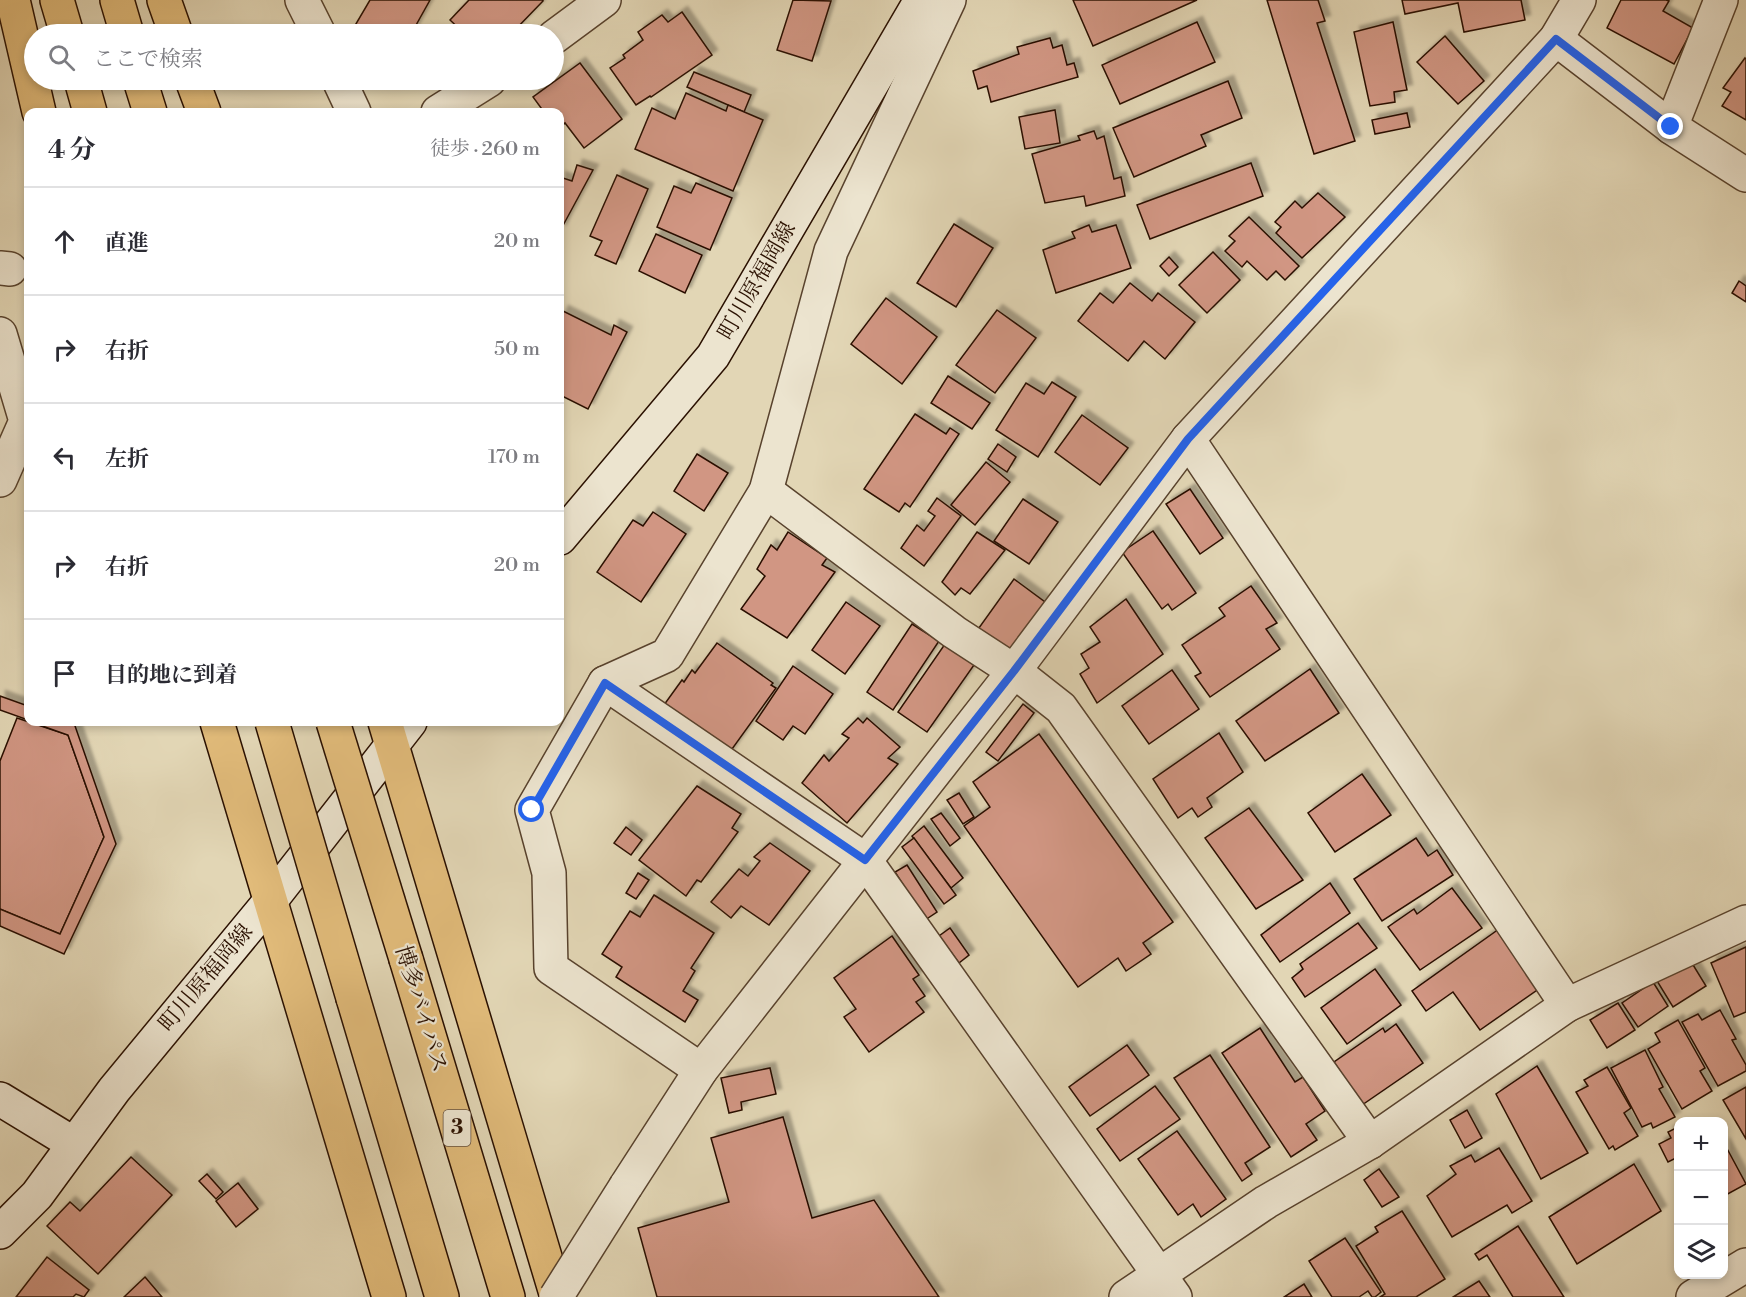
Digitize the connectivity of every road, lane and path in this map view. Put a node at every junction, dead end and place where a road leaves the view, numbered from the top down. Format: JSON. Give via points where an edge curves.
{"nodes":[{"id":1,"x":13,"y":0,"type":"edge"},
{"id":2,"x":57,"y":0,"type":"edge"},
{"id":3,"x":117,"y":0,"type":"edge"},
{"id":4,"x":164,"y":0,"type":"edge"},
{"id":5,"x":302,"y":0,"type":"edge"},
{"id":6,"x":603,"y":0,"type":"edge"},
{"id":7,"x":921,"y":0,"type":"edge"},
{"id":8,"x":949,"y":0,"type":"edge"},
{"id":9,"x":1579,"y":0,"type":"edge"},
{"id":10,"x":1721,"y":0,"type":"edge"},
{"id":11,"x":64,"y":24,"type":"edge"},
{"id":12,"x":124,"y":24,"type":"edge"},
{"id":13,"x":172,"y":24,"type":"edge"},
{"id":14,"x":314,"y":24,"type":"edge"},
{"id":15,"x":564,"y":29,"type":"edge"},
{"id":16,"x":1556,"y":39,"type":"junction"},
{"id":17,"x":24,"y":47,"type":"edge"},
{"id":18,"x":34,"y":90,"type":"edge"},
{"id":19,"x":84,"y":90,"type":"edge"},
{"id":20,"x":143,"y":90,"type":"edge"},
{"id":21,"x":196,"y":90,"type":"edge"},
{"id":22,"x":344,"y":90,"type":"edge"},
{"id":23,"x":473,"y":90,"type":"edge"},
{"id":24,"x":38,"y":108,"type":"edge"},
{"id":25,"x":89,"y":108,"type":"edge"},
{"id":26,"x":149,"y":108,"type":"edge"},
{"id":27,"x":202,"y":108,"type":"edge"},
{"id":28,"x":352,"y":108,"type":"edge"},
{"id":29,"x":444,"y":108,"type":"edge"},
{"id":30,"x":1671,"y":127,"type":"junction"},
{"id":31,"x":1746,"y":175,"type":"edge"},
{"id":32,"x":0,"y":334,"type":"edge"},
{"id":33,"x":24,"y":414,"type":"edge"},
{"id":34,"x":24,"y":426,"type":"edge"},
{"id":35,"x":1188,"y":439,"type":"junction"},
{"id":36,"x":0,"y":480,"type":"edge"},
{"id":37,"x":766,"y":491,"type":"junction"},
{"id":38,"x":564,"y":533,"type":"edge"},
{"id":39,"x":1014,"y":671,"type":"junction"},
{"id":40,"x":605,"y":683,"type":"junction"},
{"id":41,"x":219,"y":726,"type":"edge"},
{"id":42,"x":274,"y":726,"type":"edge"},
{"id":43,"x":334,"y":726,"type":"edge"},
{"id":44,"x":395,"y":729,"type":"edge"},
{"id":45,"x":865,"y":860,"type":"junction"},
{"id":46,"x":271,"y":900,"type":"junction"},
{"id":47,"x":1746,"y":922,"type":"edge"},
{"id":48,"x":1568,"y":1005,"type":"junction"},
{"id":49,"x":701,"y":1070,"type":"junction"},
{"id":50,"x":0,"y":1099,"type":"edge"},
{"id":51,"x":1370,"y":1142,"type":"junction"},
{"id":52,"x":74,"y":1144,"type":"junction"},
{"id":53,"x":0,"y":1232,"type":"edge"},
{"id":54,"x":1746,"y":1265,"type":"edge"},
{"id":55,"x":1167,"y":1285,"type":"edge"},
{"id":56,"x":389,"y":1297,"type":"edge"},
{"id":57,"x":442,"y":1297,"type":"edge"},
{"id":58,"x":508,"y":1297,"type":"edge"},
{"id":59,"x":556,"y":1297,"type":"edge"},
{"id":60,"x":1126,"y":1297,"type":"edge"},
{"id":61,"x":1693,"y":1297,"type":"edge"}],
"edges":[{"from":1,"to":17,"type":"highway"},
{"from":2,"to":11,"type":"highway"},
{"from":3,"to":12,"type":"highway"},
{"from":4,"to":13,"type":"highway"},
{"from":5,"to":14,"type":"street"},
{"from":6,"to":15,"type":"street"},
{"from":7,"to":38,"type":"street","name":"町川原福岡線","via":[[713,356]]},
{"from":8,"to":37,"type":"street","via":[[831,251]]},
{"from":9,"to":16,"type":"street"},
{"from":10,"to":30,"type":"street"},
{"from":16,"to":30,"type":"street"},
{"from":16,"to":35,"type":"street"},
{"from":18,"to":24,"type":"highway"},
{"from":19,"to":25,"type":"highway"},
{"from":20,"to":26,"type":"highway"},
{"from":21,"to":27,"type":"highway"},
{"from":22,"to":28,"type":"street"},
{"from":23,"to":29,"type":"street"},
{"from":30,"to":31,"type":"street"},
{"from":32,"to":33,"type":"street"},
{"from":34,"to":36,"type":"street"},
{"from":35,"to":39,"type":"street"},
{"from":35,"to":48,"type":"street"},
{"from":37,"to":39,"type":"street","via":[[954,632]]},
{"from":37,"to":40,"type":"street","via":[[667,655]]},
{"from":39,"to":45,"type":"street"},
{"from":39,"to":51,"type":"street","via":[[1061,708]]},
{"from":40,"to":45,"type":"street"},
{"from":40,"to":49,"type":"street","via":[[532,810],[549,873],[552,968]]},
{"from":41,"to":46,"type":"highway"},
{"from":42,"to":57,"type":"highway","bridge":true},
{"from":43,"to":58,"type":"highway","name":"博多バイパス","number":"3","bridge":true},
{"from":44,"to":46,"type":"street","name":"町川原福岡線"},
{"from":44,"to":59,"type":"highway"},
{"from":45,"to":49,"type":"street"},
{"from":45,"to":55,"type":"street"},
{"from":46,"to":52,"type":"street","name":"町川原福岡線"},
{"from":46,"to":56,"type":"highway"},
{"from":47,"to":48,"type":"street"},
{"from":48,"to":51,"type":"street"},
{"from":49,"to":59,"type":"street","bridge":true},
{"from":50,"to":52,"type":"street"},
{"from":51,"to":55,"type":"street","via":[[1266,1202]]},
{"from":52,"to":53,"type":"street","name":"町川原福岡線","via":[[38,1195]]},
{"from":54,"to":61,"type":"street"},
{"from":55,"to":60,"type":"street"}]}
